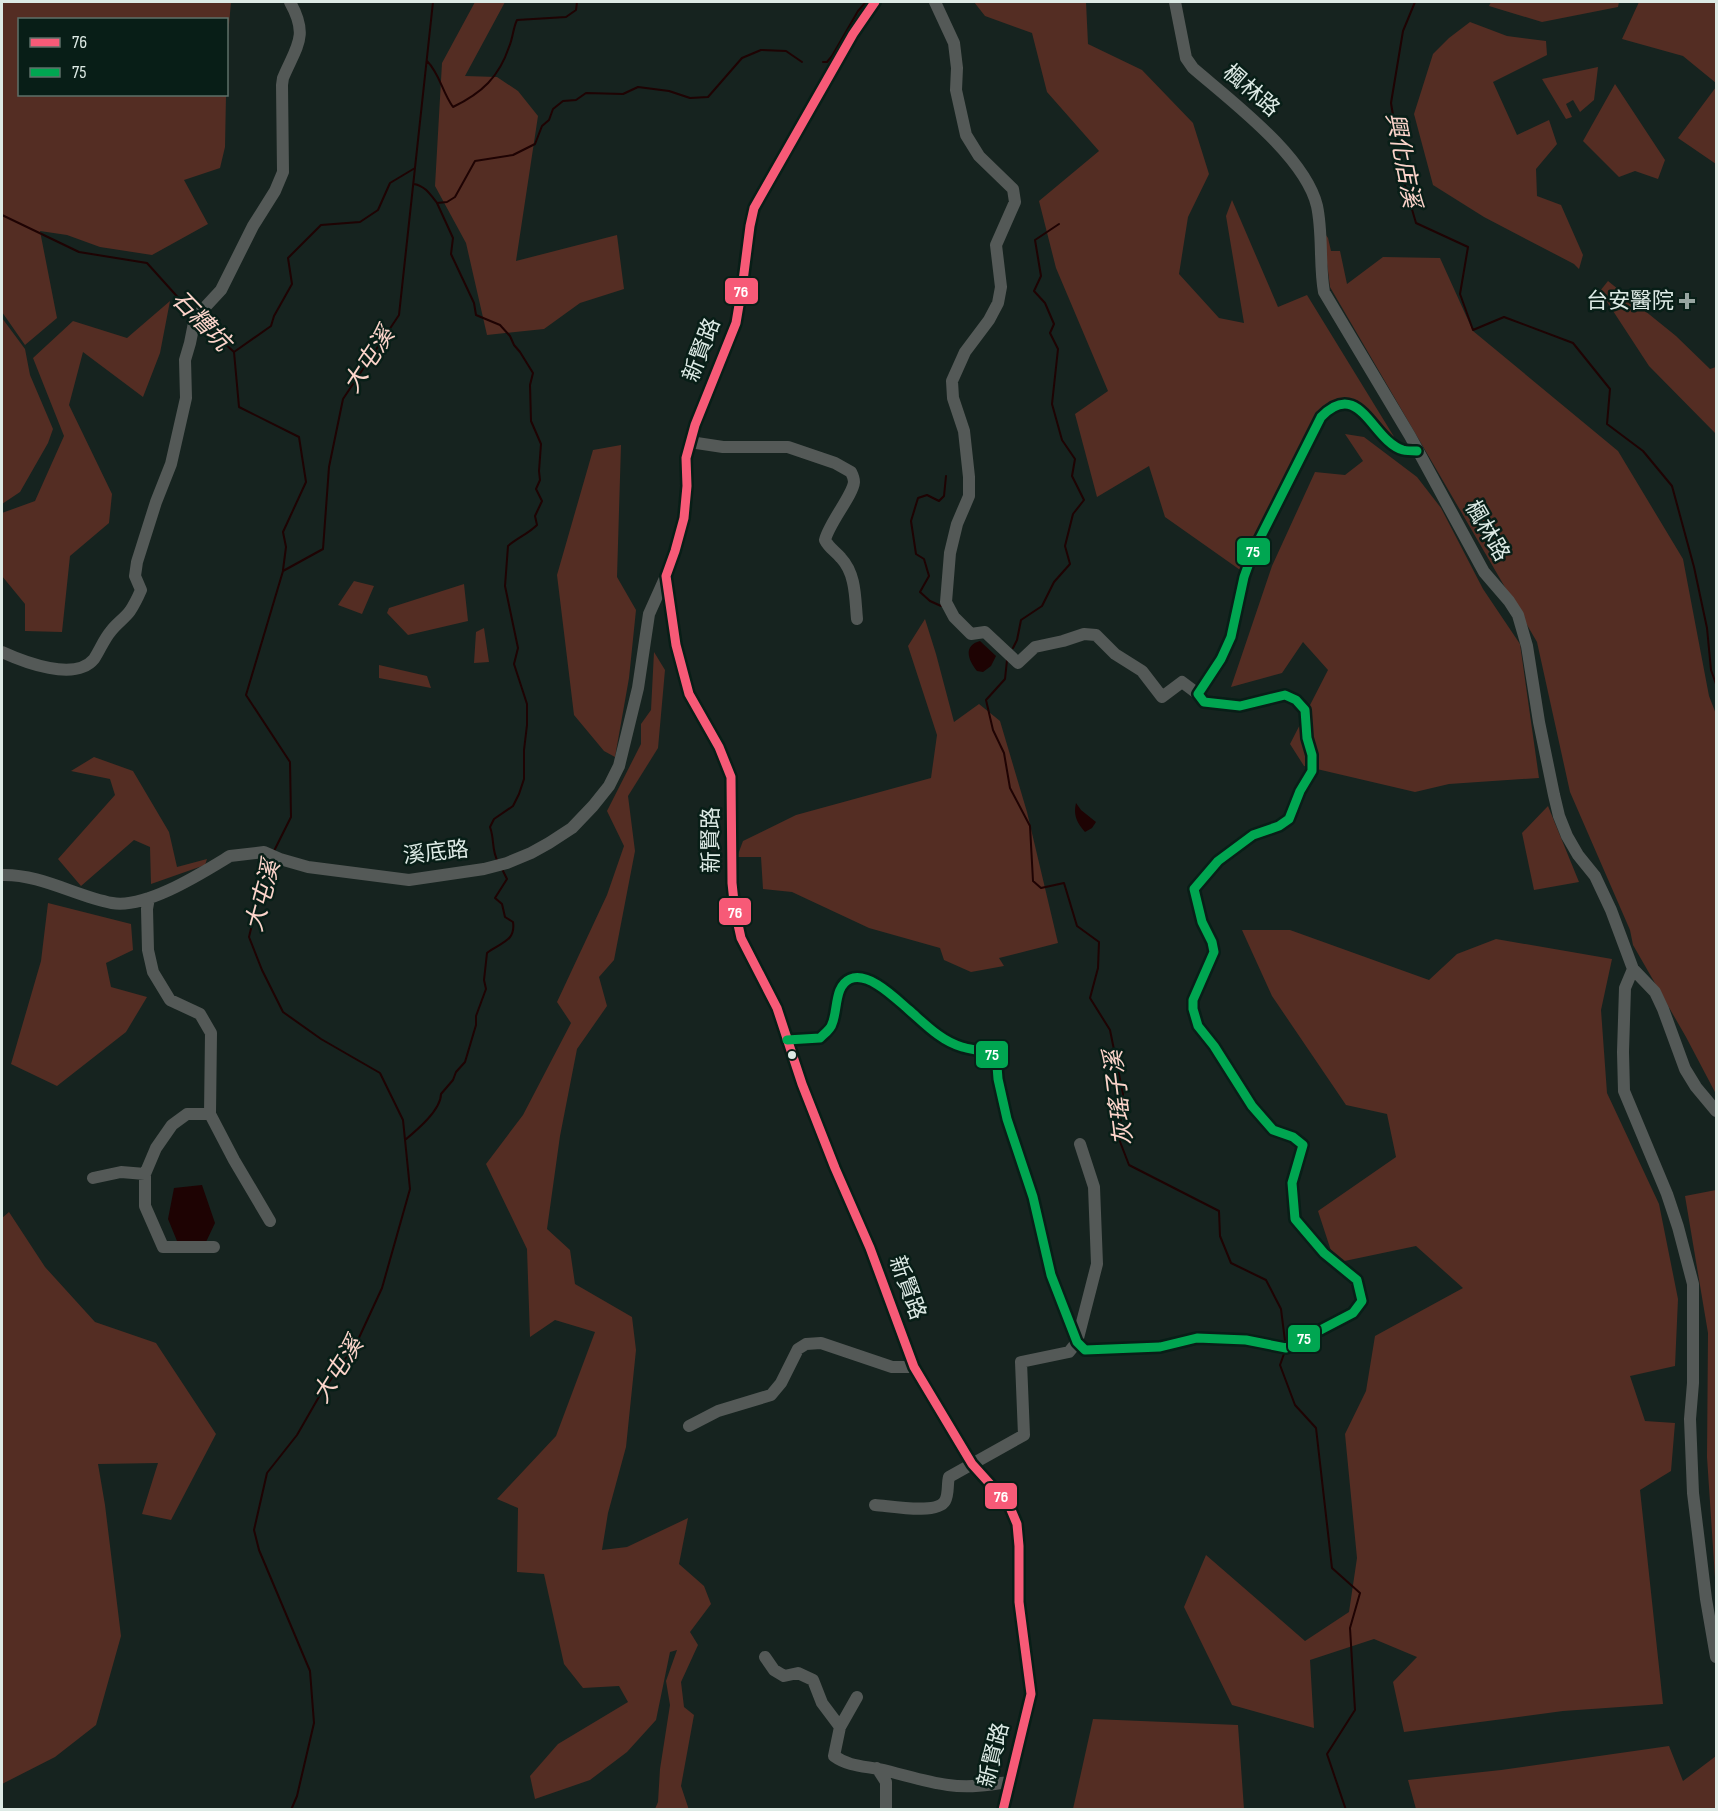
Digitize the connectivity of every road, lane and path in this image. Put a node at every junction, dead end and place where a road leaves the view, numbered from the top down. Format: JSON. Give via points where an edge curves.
{"nodes":[{"id":1,"x":290,"y":2,"type":"edge"},
{"id":2,"x":875,"y":2,"type":"edge"},
{"id":3,"x":935,"y":2,"type":"edge"},
{"id":4,"x":1175,"y":2,"type":"edge"},
{"id":5,"x":690,"y":442,"type":"junction"},
{"id":6,"x":1417,"y":451,"type":"junction"},
{"id":7,"x":666,"y":576,"type":"junction"},
{"id":8,"x":857,"y":619,"type":"dead end"},
{"id":9,"x":2,"y":652,"type":"edge"},
{"id":10,"x":1198,"y":694,"type":"junction"},
{"id":11,"x":2,"y":875,"type":"edge"},
{"id":12,"x":149,"y":898,"type":"junction"},
{"id":13,"x":1633,"y":969,"type":"junction"},
{"id":14,"x":787,"y":1040,"type":"junction"},
{"id":15,"x":1716,"y":1111,"type":"edge"},
{"id":16,"x":210,"y":1114,"type":"junction"},
{"id":17,"x":1080,"y":1144,"type":"dead end"},
{"id":18,"x":145,"y":1174,"type":"junction"},
{"id":19,"x":93,"y":1178,"type":"dead end"},
{"id":20,"x":270,"y":1221,"type":"dead end"},
{"id":21,"x":214,"y":1247,"type":"dead end"},
{"id":22,"x":1077,"y":1342,"type":"junction"},
{"id":23,"x":914,"y":1367,"type":"junction"},
{"id":24,"x":689,"y":1426,"type":"dead end"},
{"id":25,"x":972,"y":1464,"type":"junction"},
{"id":26,"x":875,"y":1504,"type":"dead end"},
{"id":27,"x":765,"y":1657,"type":"dead end"},
{"id":28,"x":1716,"y":1657,"type":"edge"},
{"id":29,"x":857,"y":1697,"type":"dead end"},
{"id":30,"x":840,"y":1727,"type":"junction"},
{"id":31,"x":877,"y":1768,"type":"junction"},
{"id":32,"x":1009,"y":1782,"type":"junction"},
{"id":33,"x":886,"y":1809,"type":"edge"},
{"id":34,"x":1003,"y":1809,"type":"edge"}],
"edges":[{"from":1,"to":9,"type":"street","via":[[302,36],[282,86],[284,172],[221,290],[195,318],[185,360],[186,398],[171,464],[137,562],[135,576],[141,590],[93,660],[82,667],[47,668]]},
{"from":2,"to":5,"type":"street","name":"新賢路","via":[[754,208],[736,323]]},
{"from":3,"to":10,"type":"street","via":[[954,43],[956,90],[966,135],[979,156],[1013,189],[1015,202],[996,245],[1001,287],[998,303],[965,352],[952,381],[964,431],[969,496],[950,553],[946,602],[971,634],[985,632],[1018,663],[1035,647],[1084,634],[1096,635],[1115,654],[1142,671],[1162,697],[1182,682]]},
{"from":4,"to":6,"type":"street","name":"楓林路","via":[[1186,58],[1193,68],[1277,142],[1304,176],[1317,205],[1324,292]]},
{"from":5,"to":7,"type":"street","name":"新賢路","via":[[684,518]]},
{"from":5,"to":8,"type":"street","via":[[723,447],[788,447],[851,472],[851,490],[825,540],[854,581]]},
{"from":6,"to":10,"type":"street","via":[[1402,450],[1387,439],[1357,406],[1346,404],[1327,410],[1253,552],[1231,637]]},
{"from":6,"to":13,"type":"street","name":"楓林路","via":[[1484,572],[1518,615],[1559,816],[1578,855],[1595,876]]},
{"from":7,"to":12,"type":"street","name":"溪底路","via":[[649,614],[638,688],[619,766],[609,786],[572,828],[531,853],[500,865],[409,880],[308,867],[264,852],[230,856],[189,881]]},
{"from":7,"to":14,"type":"street","name":"新賢路","via":[[685,681],[731,777],[732,883],[741,938],[777,1008]]},
{"from":10,"to":22,"type":"street","via":[[1204,702],[1240,706],[1284,695],[1305,710],[1312,771],[1288,819],[1253,835],[1218,861],[1194,889],[1214,952],[1192,1009],[1198,1026],[1252,1106],[1273,1130],[1303,1144],[1292,1183],[1295,1219],[1324,1252],[1357,1280],[1362,1301],[1353,1312],[1286,1348],[1246,1340],[1197,1338],[1160,1347],[1085,1350]]},
{"from":11,"to":12,"type":"street","name":"溪底路","via":[[46,882],[114,903]]},
{"from":12,"to":16,"type":"street","via":[[148,950],[153,972],[170,1000],[200,1014],[211,1033]]},
{"from":13,"to":15,"type":"street","name":"楓林路","via":[[1655,992],[1685,1069]]},
{"from":13,"to":28,"type":"street","via":[[1625,988],[1624,1091],[1667,1194],[1693,1284],[1693,1493]]},
{"from":14,"to":22,"type":"street","via":[[820,1038],[832,1026],[841,987],[850,979],[861,977],[876,983],[945,1040],[993,1055],[1007,1119],[1033,1197],[1052,1275]]},
{"from":14,"to":23,"type":"street","name":"新賢路"},
{"from":16,"to":18,"type":"street","via":[[187,1114],[172,1125]]},
{"from":16,"to":20,"type":"street"},
{"from":17,"to":22,"type":"street","via":[[1094,1187],[1097,1264]]},
{"from":18,"to":19,"type":"street","via":[[121,1172]]},
{"from":18,"to":21,"type":"street","via":[[145,1206],[163,1247]]},
{"from":22,"to":25,"type":"street","via":[[1069,1352],[1021,1362],[1024,1435]]},
{"from":23,"to":24,"type":"street","via":[[892,1367],[821,1343],[806,1344],[798,1349],[771,1395],[718,1411]]},
{"from":23,"to":25,"type":"street","name":"新賢路"},
{"from":25,"to":26,"type":"street","via":[[949,1477],[947,1498],[938,1507]]},
{"from":25,"to":32,"type":"street","name":"新賢路","via":[[1009,1505],[1017,1524],[1019,1602],[1031,1694]]},
{"from":27,"to":30,"type":"street","via":[[784,1676],[798,1673],[813,1680],[822,1703]]},
{"from":29,"to":30,"type":"street"},
{"from":30,"to":31,"type":"street","via":[[834,1756],[860,1767]]},
{"from":31,"to":32,"type":"street","via":[[948,1785]]},
{"from":31,"to":33,"type":"street","via":[[886,1782]]},
{"from":32,"to":34,"type":"street","name":"新賢路"}]}
